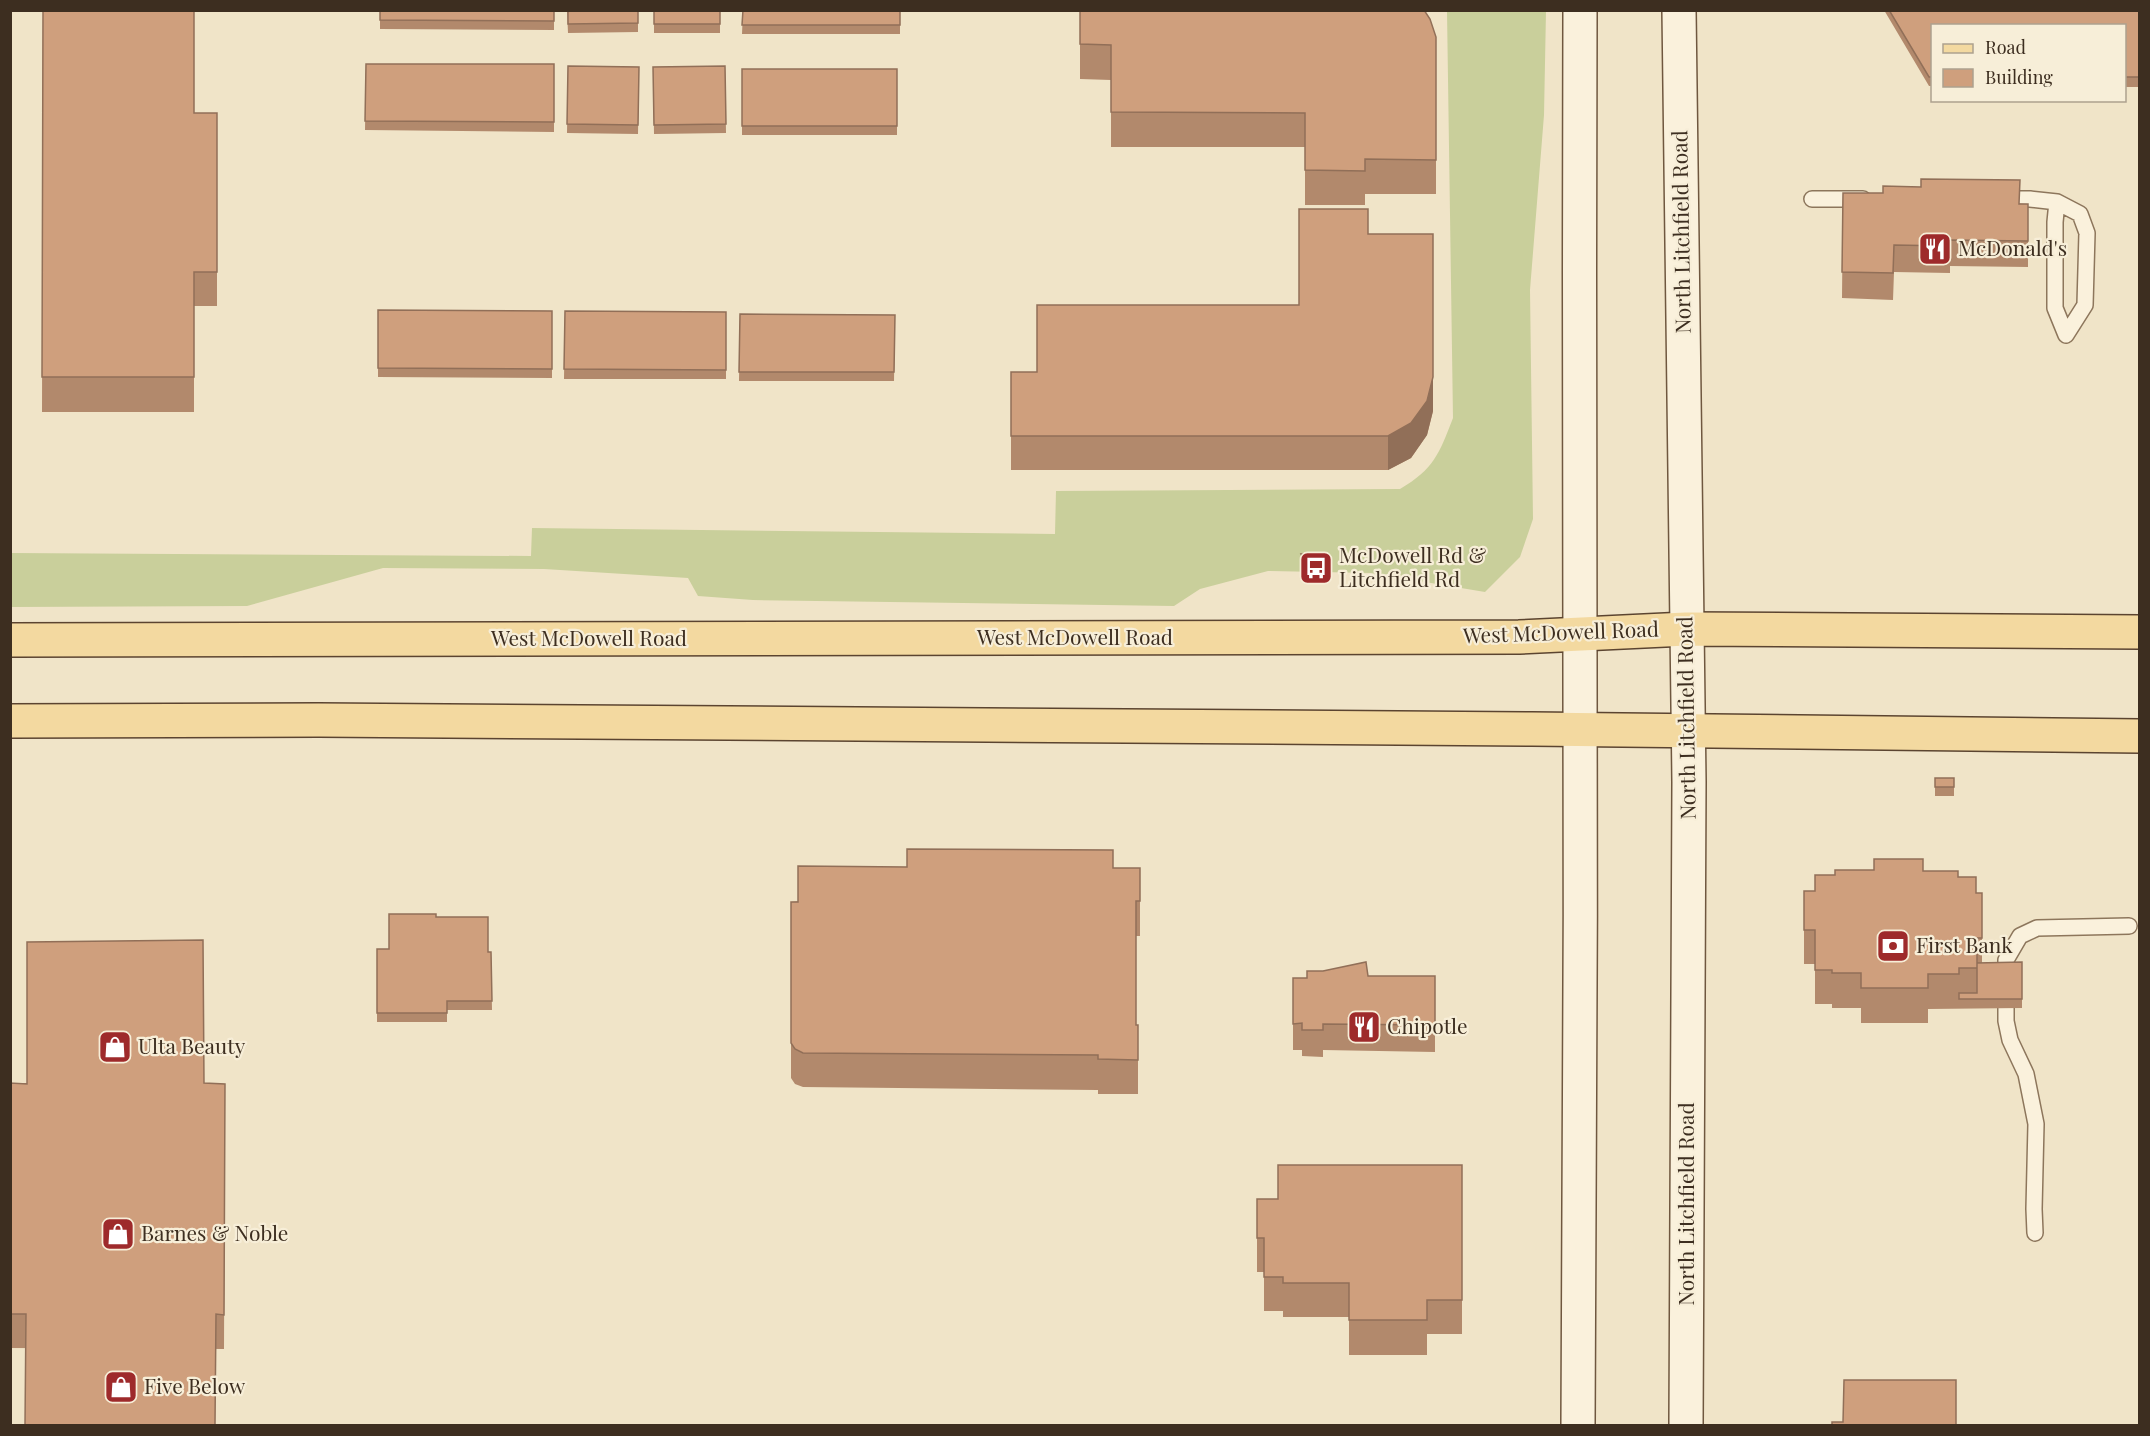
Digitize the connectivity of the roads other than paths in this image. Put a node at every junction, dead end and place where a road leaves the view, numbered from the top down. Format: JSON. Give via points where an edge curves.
{"nodes":[{"id":1,"x":1580,"y":10,"type":"edge"},
{"id":2,"x":1679,"y":10,"type":"edge"},
{"id":3,"x":1812,"y":199,"type":"dead end"},
{"id":4,"x":1881,"y":199,"type":"edge"},
{"id":5,"x":1984,"y":199,"type":"edge"},
{"id":6,"x":2057,"y":202,"type":"junction"},
{"id":7,"x":1686,"y":629,"type":"junction"},
{"id":8,"x":2139,"y":632,"type":"edge"},
{"id":9,"x":1579,"y":633,"type":"junction"},
{"id":10,"x":10,"y":640,"type":"edge"},
{"id":11,"x":10,"y":721,"type":"edge"},
{"id":12,"x":1579,"y":730,"type":"junction"},
{"id":13,"x":1688,"y":732,"type":"junction"},
{"id":14,"x":2139,"y":736,"type":"edge"},
{"id":15,"x":2128,"y":926,"type":"dead end"},
{"id":16,"x":2035,"y":1233,"type":"dead end"},
{"id":17,"x":1578,"y":1425,"type":"edge"},
{"id":18,"x":1686,"y":1425,"type":"edge"}],
"edges":[{"from":1,"to":9,"type":"main road"},
{"from":2,"to":7,"type":"main road","name":"North Litchfield Road"},
{"from":3,"to":4,"type":"lane"},
{"from":5,"to":6,"type":"lane"},
{"from":6,"to":6,"type":"lane","via":[[2055,308],[2066,335],[2085,305],[2087,233],[2079,214]]},
{"from":7,"to":8,"type":"main road","name":"West McDowell Road"},
{"from":7,"to":9,"type":"main road","name":"West McDowell Road"},
{"from":7,"to":13,"type":"main road","name":"North Litchfield Road"},
{"from":9,"to":10,"type":"main road","name":"West McDowell Road","via":[[1519,637]]},
{"from":9,"to":12,"type":"main road"},
{"from":11,"to":12,"type":"main road"},
{"from":12,"to":13,"type":"main road"},
{"from":12,"to":17,"type":"main road"},
{"from":13,"to":14,"type":"main road"},
{"from":13,"to":18,"type":"main road","name":"North Litchfield Road"},
{"from":15,"to":16,"type":"lane","via":[[2037,928],[2020,936],[2006,960],[2006,1021],[2010,1041],[2026,1074],[2036,1124]]}]}
